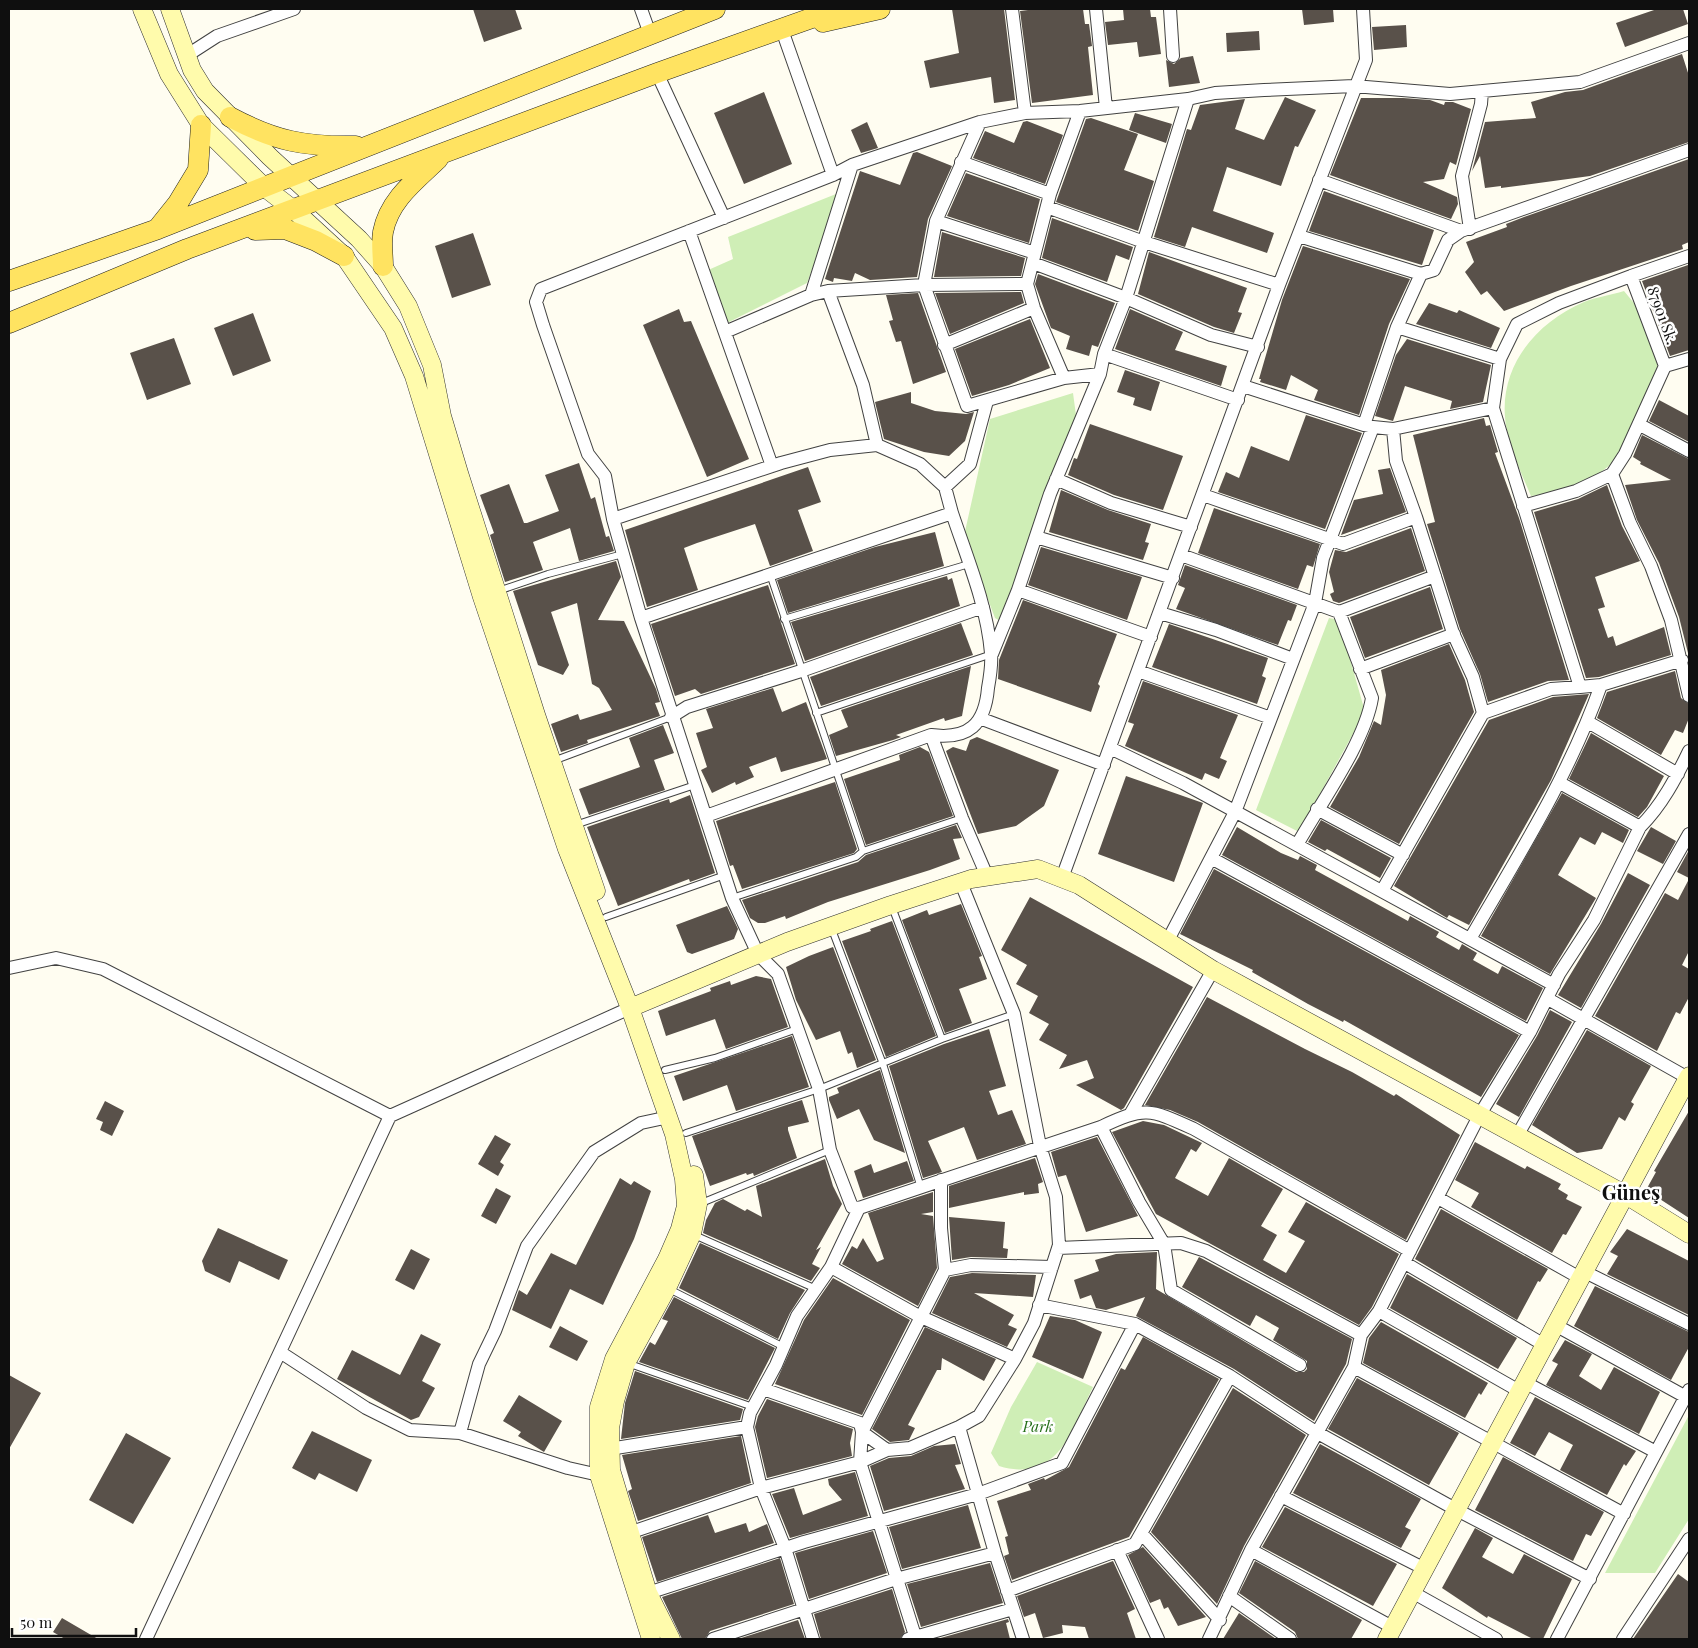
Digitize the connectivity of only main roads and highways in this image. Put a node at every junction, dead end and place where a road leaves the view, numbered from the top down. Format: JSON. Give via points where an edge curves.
{"nodes":[{"id":1,"x":142,"y":9,"type":"edge"},
{"id":2,"x":170,"y":9,"type":"edge"},
{"id":3,"x":715,"y":9,"type":"edge"},
{"id":4,"x":837,"y":9,"type":"edge"},
{"id":5,"x":880,"y":9,"type":"edge"},
{"id":6,"x":782,"y":30,"type":"junction"},
{"id":7,"x":230,"y":116,"type":"junction"},
{"id":8,"x":201,"y":125,"type":"junction"},
{"id":9,"x":368,"y":146,"type":"junction"},
{"id":10,"x":443,"y":153,"type":"junction"},
{"id":11,"x":292,"y":176,"type":"junction"},
{"id":12,"x":264,"y":187,"type":"junction"},
{"id":13,"x":317,"y":201,"type":"junction"},
{"id":14,"x":294,"y":210,"type":"junction"},
{"id":15,"x":158,"y":229,"type":"junction"},
{"id":16,"x":238,"y":230,"type":"junction"},
{"id":17,"x":344,"y":256,"type":"junction"},
{"id":18,"x":383,"y":266,"type":"junction"},
{"id":19,"x":9,"y":280,"type":"edge"},
{"id":20,"x":9,"y":323,"type":"edge"},
{"id":21,"x":635,"y":1006,"type":"junction"},
{"id":22,"x":1689,"y":1077,"type":"edge"},
{"id":23,"x":1626,"y":1195,"type":"junction"},
{"id":24,"x":686,"y":1232,"type":"junction"},
{"id":25,"x":1689,"y":1234,"type":"edge"},
{"id":26,"x":604,"y":1449,"type":"junction"},
{"id":27,"x":624,"y":1535,"type":"junction"},
{"id":28,"x":642,"y":1595,"type":"junction"},
{"id":29,"x":1390,"y":1634,"type":"edge"},
{"id":30,"x":651,"y":1639,"type":"edge"},
{"id":31,"x":670,"y":1639,"type":"edge"}],
"edges":[{"from":1,"to":8,"type":"main road","via":[[168,74]]},
{"from":2,"to":7,"type":"main road","via":[[186,56],[205,91]]},
{"from":3,"to":9,"type":"main road"},
{"from":4,"to":6,"type":"main road"},
{"from":5,"to":6,"type":"main road"},
{"from":6,"to":10,"type":"main road"},
{"from":7,"to":9,"type":"main road","via":[[258,131],[296,143]]},
{"from":7,"to":11,"type":"main road"},
{"from":8,"to":12,"type":"main road"},
{"from":8,"to":15,"type":"main road","via":[[198,170]]},
{"from":9,"to":11,"type":"main road"},
{"from":10,"to":13,"type":"main road"},
{"from":10,"to":18,"type":"main road","via":[[396,201],[387,217],[383,234]]},
{"from":11,"to":12,"type":"main road"},
{"from":11,"to":13,"type":"main road"},
{"from":12,"to":14,"type":"main road"},
{"from":12,"to":15,"type":"main road"},
{"from":13,"to":14,"type":"main road"},
{"from":13,"to":18,"type":"main road"},
{"from":14,"to":16,"type":"main road"},
{"from":14,"to":17,"type":"main road"},
{"from":15,"to":19,"type":"main road"},
{"from":16,"to":17,"type":"main road","via":[[285,230]]},
{"from":16,"to":20,"type":"main road"},
{"from":17,"to":21,"type":"main road","via":[[393,328],[414,376],[482,597],[567,849]]},
{"from":18,"to":21,"type":"main road","via":[[408,306],[432,365],[445,425],[552,761]]},
{"from":21,"to":23,"type":"main road","via":[[758,954],[891,905],[987,876],[1038,869],[1079,884],[1213,970]]},
{"from":21,"to":24,"type":"main road","via":[[684,1178]]},
{"from":21,"to":24,"type":"main road","via":[[665,1070],[686,1133],[698,1204]]},
{"from":22,"to":23,"type":"main road"},
{"from":23,"to":25,"type":"main road"},
{"from":23,"to":29,"type":"main road"},
{"from":24,"to":26,"type":"main road","via":[[599,1407]]},
{"from":26,"to":27,"type":"main road"},
{"from":26,"to":27,"type":"main road","via":[[599,1475]]},
{"from":27,"to":28,"type":"main road"},
{"from":28,"to":30,"type":"main road"},
{"from":28,"to":31,"type":"main road"}]}
